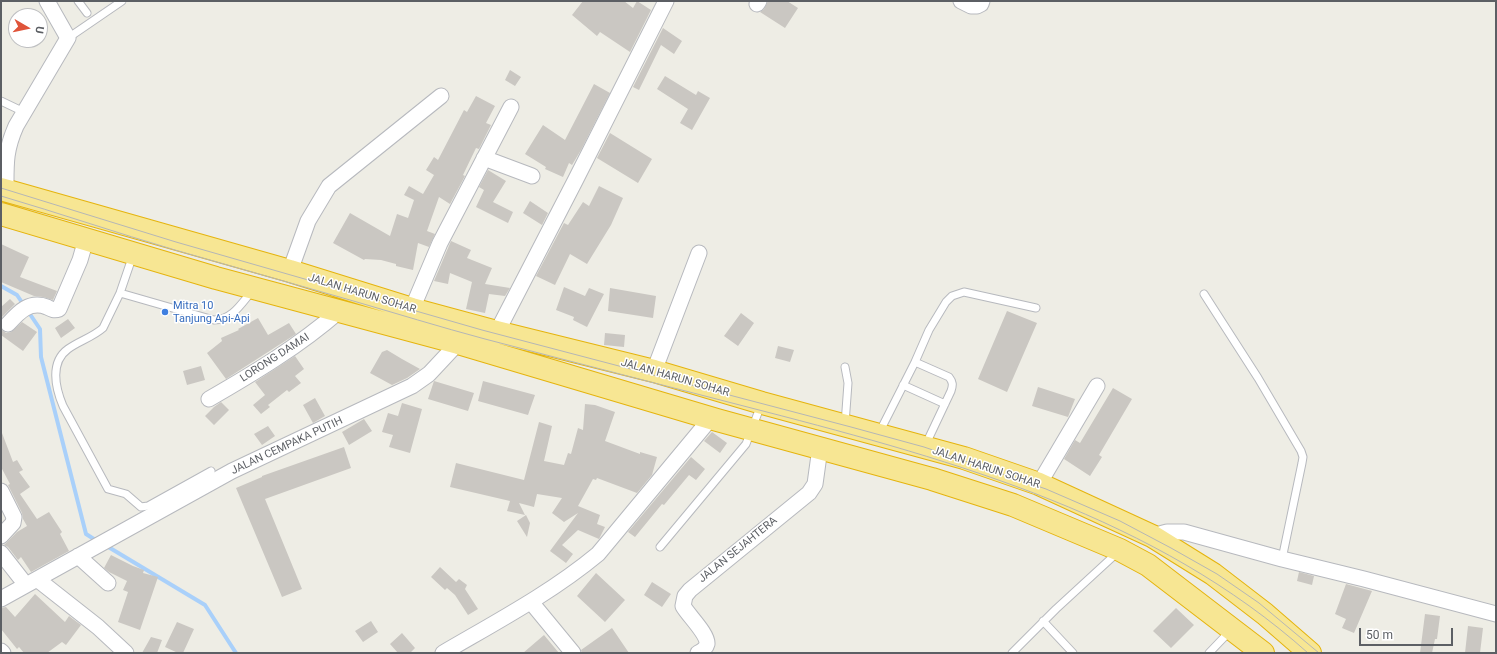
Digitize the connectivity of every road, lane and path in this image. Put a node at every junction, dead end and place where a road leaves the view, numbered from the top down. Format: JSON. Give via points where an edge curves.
{"nodes":[{"id":1,"x":47,"y":1,"type":"edge"},
{"id":2,"x":78,"y":1,"type":"edge"},
{"id":3,"x":122,"y":1,"type":"edge"},
{"id":4,"x":666,"y":1,"type":"edge"},
{"id":5,"x":961,"y":1,"type":"edge"},
{"id":6,"x":982,"y":1,"type":"edge"},
{"id":7,"x":87,"y":13,"type":"dead end"},
{"id":8,"x":68,"y":38,"type":"junction"},
{"id":9,"x":441,"y":96,"type":"dead end"},
{"id":10,"x":1,"y":101,"type":"edge"},
{"id":11,"x":511,"y":107,"type":"dead end"},
{"id":12,"x":24,"y":112,"type":"junction"},
{"id":13,"x":484,"y":158,"type":"junction"},
{"id":14,"x":532,"y":176,"type":"dead end"},
{"id":15,"x":4,"y":190,"type":"edge"},
{"id":16,"x":1,"y":214,"type":"edge"},
{"id":17,"x":86,"y":239,"type":"junction"},
{"id":18,"x":699,"y":253,"type":"dead end"},
{"id":19,"x":134,"y":254,"type":"junction"},
{"id":20,"x":290,"y":271,"type":"junction"},
{"id":21,"x":254,"y":288,"type":"junction"},
{"id":22,"x":120,"y":293,"type":"junction"},
{"id":23,"x":1204,"y":294,"type":"dead end"},
{"id":24,"x":1036,"y":308,"type":"dead end"},
{"id":25,"x":412,"y":310,"type":"junction"},
{"id":26,"x":338,"y":312,"type":"junction"},
{"id":27,"x":8,"y":324,"type":"dead end"},
{"id":28,"x":497,"y":332,"type":"junction"},
{"id":29,"x":458,"y":343,"type":"junction"},
{"id":30,"x":915,"y":362,"type":"junction"},
{"id":31,"x":845,"y":367,"type":"dead end"},
{"id":32,"x":654,"y":371,"type":"junction"},
{"id":33,"x":903,"y":385,"type":"junction"},
{"id":34,"x":1097,"y":386,"type":"dead end"},
{"id":35,"x":209,"y":399,"type":"dead end"},
{"id":36,"x":762,"y":403,"type":"junction"},
{"id":37,"x":945,"y":404,"type":"junction"},
{"id":38,"x":711,"y":418,"type":"junction"},
{"id":39,"x":845,"y":426,"type":"junction"},
{"id":40,"x":752,"y":429,"type":"junction"},
{"id":41,"x":878,"y":435,"type":"junction"},
{"id":42,"x":820,"y":448,"type":"junction"},
{"id":43,"x":924,"y":448,"type":"junction"},
{"id":44,"x":211,"y":471,"type":"dead end"},
{"id":45,"x":1039,"y":484,"type":"junction"},
{"id":46,"x":1,"y":491,"type":"edge"},
{"id":47,"x":1,"y":536,"type":"edge"},
{"id":48,"x":1152,"y":536,"type":"junction"},
{"id":49,"x":660,"y":547,"type":"dead end"},
{"id":50,"x":1120,"y":550,"type":"junction"},
{"id":51,"x":1,"y":553,"type":"edge"},
{"id":52,"x":82,"y":554,"type":"junction"},
{"id":53,"x":1282,"y":559,"type":"junction"},
{"id":54,"x":31,"y":582,"type":"junction"},
{"id":55,"x":108,"y":583,"type":"dead end"},
{"id":56,"x":1,"y":599,"type":"edge"},
{"id":57,"x":531,"y":602,"type":"junction"},
{"id":58,"x":1496,"y":614,"type":"edge"},
{"id":59,"x":1043,"y":621,"type":"junction"},
{"id":60,"x":1232,"y":628,"type":"junction"},
{"id":61,"x":1,"y":651,"type":"edge"},
{"id":62,"x":3,"y":653,"type":"edge"},
{"id":63,"x":126,"y":653,"type":"edge"},
{"id":64,"x":443,"y":653,"type":"edge"},
{"id":65,"x":573,"y":653,"type":"edge"},
{"id":66,"x":698,"y":653,"type":"edge"},
{"id":67,"x":1012,"y":653,"type":"edge"},
{"id":68,"x":1072,"y":653,"type":"edge"},
{"id":69,"x":1209,"y":653,"type":"edge"},
{"id":70,"x":1263,"y":653,"type":"edge"},
{"id":71,"x":1310,"y":653,"type":"edge"}],
"edges":[{"from":1,"to":8,"type":"street"},
{"from":2,"to":7,"type":"lane"},
{"from":3,"to":8,"type":"lane"},
{"from":4,"to":28,"type":"street"},
{"from":5,"to":6,"type":"street","via":[[974,6],[981,4]]},
{"from":8,"to":12,"type":"street"},
{"from":9,"to":20,"type":"street","via":[[329,186],[308,221]]},
{"from":10,"to":12,"type":"lane"},
{"from":11,"to":13,"type":"street"},
{"from":12,"to":15,"type":"street","via":[[10,141]]},
{"from":13,"to":14,"type":"street"},
{"from":13,"to":25,"type":"street","via":[[440,243]]},
{"from":15,"to":20,"type":"highway","name":"JALAN HARUN SOHAR"},
{"from":16,"to":17,"type":"highway","name":"JALAN HARUN SOHAR"},
{"from":17,"to":19,"type":"highway","name":"JALAN HARUN SOHAR"},
{"from":17,"to":27,"type":"street","via":[[59,309],[55,311],[42,306],[25,308]]},
{"from":18,"to":32,"type":"street"},
{"from":19,"to":21,"type":"highway","name":"JALAN HARUN SOHAR"},
{"from":19,"to":22,"type":"lane"},
{"from":20,"to":25,"type":"highway","name":"JALAN HARUN SOHAR"},
{"from":21,"to":22,"type":"lane","via":[[234,313],[220,320]]},
{"from":21,"to":26,"type":"highway","name":"JALAN HARUN SOHAR"},
{"from":22,"to":44,"type":"lane","via":[[103,328],[69,348],[58,360],[57,392],[63,406],[108,489],[126,494],[141,507],[148,506]]},
{"from":23,"to":53,"type":"lane","via":[[1258,378],[1303,457]]},
{"from":24,"to":30,"type":"lane","via":[[964,292],[952,296],[929,330]]},
{"from":25,"to":28,"type":"highway","name":"JALAN HARUN SOHAR"},
{"from":26,"to":29,"type":"highway","name":"JALAN HARUN SOHAR"},
{"from":26,"to":35,"type":"street","name":"LORONG DAMAI","via":[[313,333]]},
{"from":28,"to":32,"type":"highway","name":"JALAN HARUN SOHAR"},
{"from":29,"to":38,"type":"highway","name":"JALAN HARUN SOHAR"},
{"from":29,"to":52,"type":"street","name":"JALAN CEMPAKA PUTIH","via":[[429,374],[412,386],[232,471]]},
{"from":30,"to":33,"type":"lane"},
{"from":30,"to":37,"type":"lane","via":[[949,377],[952,381],[953,386]]},
{"from":31,"to":39,"type":"lane","via":[[848,383]]},
{"from":32,"to":36,"type":"highway","name":"JALAN HARUN SOHAR"},
{"from":33,"to":37,"type":"lane"},
{"from":33,"to":41,"type":"lane"},
{"from":34,"to":45,"type":"street"},
{"from":36,"to":39,"type":"highway","name":"JALAN HARUN SOHAR"},
{"from":36,"to":40,"type":"lane"},
{"from":37,"to":43,"type":"lane"},
{"from":38,"to":40,"type":"highway","name":"JALAN HARUN SOHAR"},
{"from":38,"to":57,"type":"street","via":[[598,554]]},
{"from":39,"to":41,"type":"highway","name":"JALAN HARUN SOHAR"},
{"from":40,"to":42,"type":"highway","name":"JALAN HARUN SOHAR"},
{"from":40,"to":49,"type":"lane","via":[[746,444]]},
{"from":41,"to":43,"type":"highway","name":"JALAN HARUN SOHAR"},
{"from":42,"to":50,"type":"highway","name":"JALAN HARUN SOHAR","via":[[1013,505]]},
{"from":42,"to":66,"type":"street","name":"JALAN SEJAHTERA","via":[[815,484],[809,493],[685,596],[683,606],[706,637],[707,644]]},
{"from":43,"to":45,"type":"highway","name":"JALAN HARUN SOHAR","via":[[964,458]]},
{"from":45,"to":48,"type":"highway","name":"JALAN HARUN SOHAR"},
{"from":46,"to":47,"type":"street","via":[[14,517],[13,523]]},
{"from":48,"to":53,"type":"street","via":[[1167,532],[1184,532]]},
{"from":48,"to":71,"type":"highway","name":"JALAN HARUN SOHAR","via":[[1212,574],[1265,614]]},
{"from":50,"to":59,"type":"lane"},
{"from":50,"to":60,"type":"highway","name":"JALAN HARUN SOHAR","via":[[1148,565]]},
{"from":51,"to":54,"type":"street"},
{"from":52,"to":54,"type":"street"},
{"from":52,"to":55,"type":"street"},
{"from":53,"to":58,"type":"street"},
{"from":54,"to":56,"type":"street"},
{"from":54,"to":63,"type":"street","via":[[98,627]]},
{"from":57,"to":64,"type":"street"},
{"from":57,"to":65,"type":"street"},
{"from":59,"to":67,"type":"lane"},
{"from":59,"to":68,"type":"lane"},
{"from":60,"to":69,"type":"lane"},
{"from":60,"to":70,"type":"highway","name":"JALAN HARUN SOHAR"},
{"from":61,"to":62,"type":"street"}]}
